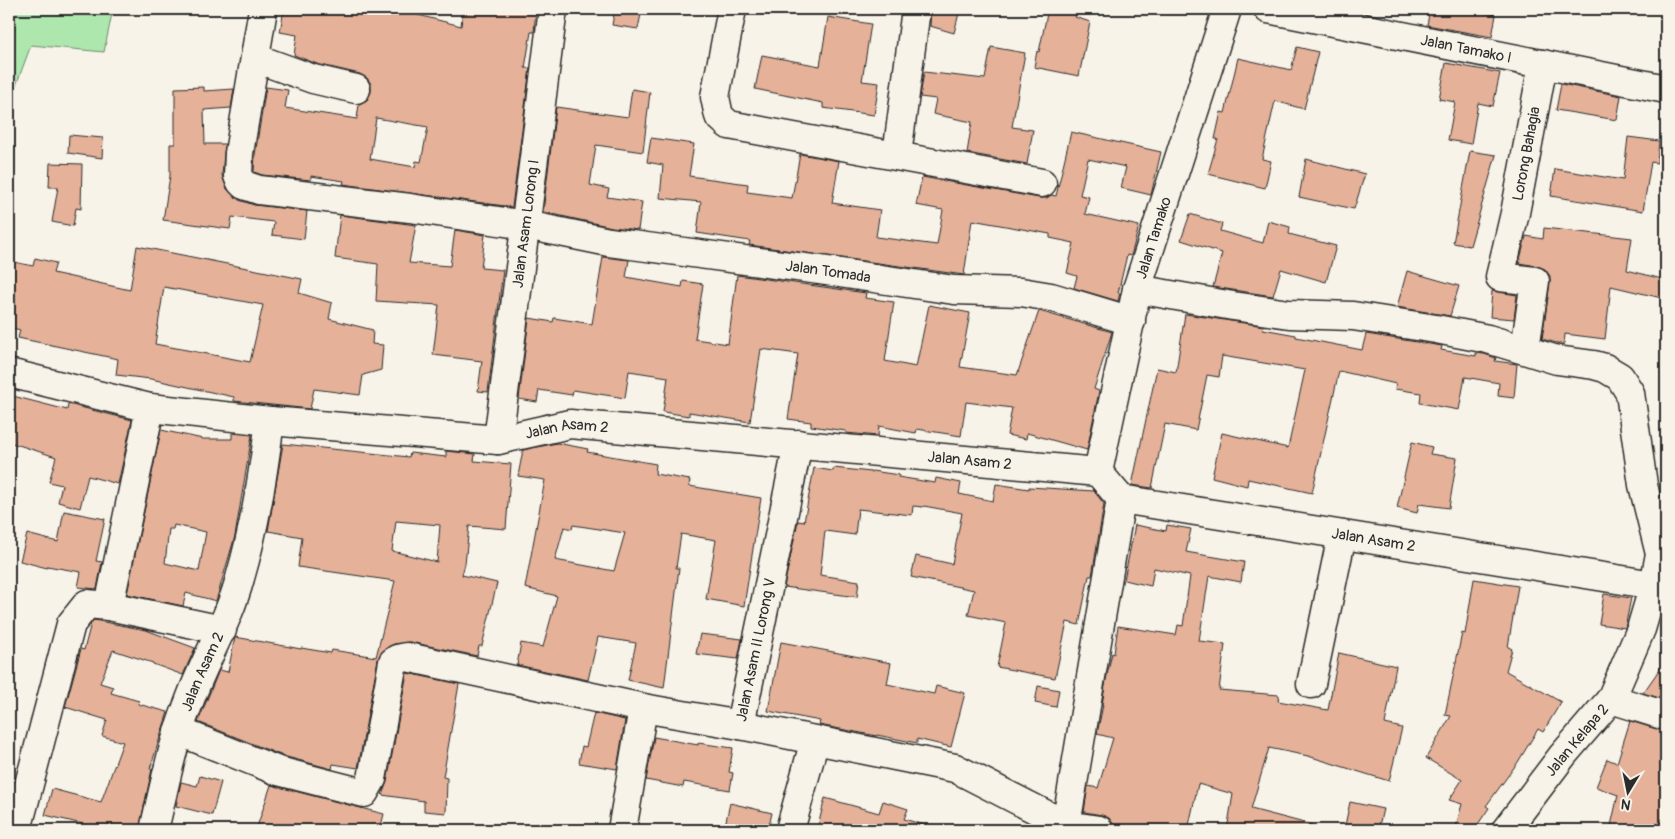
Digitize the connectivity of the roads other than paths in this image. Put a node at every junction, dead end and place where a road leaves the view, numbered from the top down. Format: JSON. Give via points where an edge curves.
{"nodes":[{"id":1,"x":262,"y":9,"type":"edge"},
{"id":2,"x":553,"y":9,"type":"edge"},
{"id":3,"x":732,"y":9,"type":"edge"},
{"id":4,"x":916,"y":9,"type":"edge"},
{"id":5,"x":1227,"y":9,"type":"edge"},
{"id":6,"x":1268,"y":9,"type":"edge"},
{"id":7,"x":254,"y":58,"type":"junction"},
{"id":8,"x":1543,"y":64,"type":"junction"},
{"id":9,"x":356,"y":89,"type":"dead end"},
{"id":10,"x":1666,"y":89,"type":"edge"},
{"id":11,"x":897,"y":155,"type":"junction"},
{"id":12,"x":1042,"y":183,"type":"dead end"},
{"id":13,"x":526,"y":225,"type":"junction"},
{"id":14,"x":1137,"y":288,"type":"junction"},
{"id":15,"x":1131,"y":321,"type":"junction"},
{"id":16,"x":1525,"y":349,"type":"junction"},
{"id":17,"x":9,"y":373,"type":"edge"},
{"id":18,"x":150,"y":408,"type":"junction"},
{"id":19,"x":270,"y":421,"type":"junction"},
{"id":20,"x":498,"y":440,"type":"junction"},
{"id":21,"x":798,"y":444,"type":"junction"},
{"id":22,"x":1098,"y":472,"type":"junction"},
{"id":23,"x":1121,"y":498,"type":"junction"},
{"id":24,"x":1342,"y":535,"type":"junction"},
{"id":25,"x":1663,"y":551,"type":"edge"},
{"id":26,"x":1660,"y":586,"type":"edge"},
{"id":27,"x":109,"y":606,"type":"junction"},
{"id":28,"x":222,"y":630,"type":"junction"},
{"id":29,"x":1312,"y":684,"type":"dead end"},
{"id":30,"x":1611,"y":699,"type":"junction"},
{"id":31,"x":643,"y":708,"type":"junction"},
{"id":32,"x":1666,"y":716,"type":"edge"},
{"id":33,"x":740,"y":725,"type":"junction"},
{"id":34,"x":178,"y":730,"type":"junction"},
{"id":35,"x":815,"y":740,"type":"junction"},
{"id":36,"x":364,"y":793,"type":"joint"},
{"id":37,"x":1065,"y":827,"type":"edge"},
{"id":38,"x":17,"y":830,"type":"edge"},
{"id":39,"x":154,"y":830,"type":"edge"},
{"id":40,"x":622,"y":830,"type":"edge"},
{"id":41,"x":790,"y":830,"type":"edge"},
{"id":42,"x":1099,"y":830,"type":"edge"},
{"id":43,"x":1506,"y":830,"type":"edge"}],
"edges":[{"from":1,"to":7,"type":"street"},
{"from":2,"to":13,"type":"street","name":"Jalan Asam Lorong I"},
{"from":3,"to":11,"type":"street","via":[[715,97],[719,116],[725,123]]},
{"from":4,"to":11,"type":"street"},
{"from":5,"to":14,"type":"street","name":"Jalan Tamako"},
{"from":6,"to":8,"type":"street","name":"Jalan Tamako I"},
{"from":7,"to":9,"type":"street","via":[[313,79]]},
{"from":7,"to":13,"type":"street","name":"Jalan Tomada","via":[[239,153],[238,176],[244,186],[282,194]]},
{"from":8,"to":10,"type":"street","name":"Jalan Tamako I"},
{"from":8,"to":16,"type":"street","name":"Lorong Bahagia","via":[[1500,277],[1535,281]]},
{"from":11,"to":12,"type":"street"},
{"from":13,"to":15,"type":"street","name":"Jalan Tomada","via":[[618,243],[954,290],[1021,292]]},
{"from":13,"to":20,"type":"street","name":"Jalan Asam Lorong I"},
{"from":14,"to":15,"type":"street","name":"Jalan Tamako"},
{"from":14,"to":16,"type":"street","via":[[1289,314],[1353,316],[1398,322]]},
{"from":15,"to":22,"type":"street","name":"Jalan Tamako"},
{"from":16,"to":25,"type":"street","via":[[1557,360],[1605,368],[1620,377],[1630,393],[1643,485]]},
{"from":17,"to":18,"type":"street","name":"Jalan Asam 2"},
{"from":18,"to":19,"type":"street","name":"Jalan Asam 2"},
{"from":18,"to":27,"type":"street"},
{"from":19,"to":20,"type":"street","name":"Jalan Asam 2"},
{"from":19,"to":28,"type":"street","name":"Jalan Asam 2","via":[[258,509],[240,580]]},
{"from":20,"to":21,"type":"street","name":"Jalan Asam 2","via":[[570,424]]},
{"from":21,"to":22,"type":"street","name":"Jalan Asam 2"},
{"from":21,"to":33,"type":"street","name":"Jalan Asam II Lorong V"},
{"from":22,"to":23,"type":"street"},
{"from":23,"to":24,"type":"street","name":"Jalan Asam 2"},
{"from":23,"to":37,"type":"street"},
{"from":24,"to":26,"type":"street","name":"Jalan Asam 2"},
{"from":24,"to":29,"type":"street"},
{"from":25,"to":26,"type":"street","name":"Jalan Kelapa 2"},
{"from":26,"to":30,"type":"street","name":"Jalan Kelapa 2"},
{"from":27,"to":28,"type":"street"},
{"from":27,"to":38,"type":"street","via":[[87,604],[71,624]]},
{"from":28,"to":34,"type":"street","name":"Jalan Asam 2"},
{"from":30,"to":32,"type":"street"},
{"from":30,"to":43,"type":"street","name":"Jalan Kelapa 2"},
{"from":31,"to":33,"type":"street","name":"Jalan Asam II Lorong V"},
{"from":31,"to":36,"type":"street","name":"Jalan Asam II Lorong V","via":[[408,657],[397,659],[393,662],[372,779]]},
{"from":31,"to":40,"type":"street"},
{"from":33,"to":35,"type":"street"},
{"from":34,"to":36,"type":"street","name":"Jalan Asam 2","via":[[278,771]]},
{"from":34,"to":39,"type":"street"},
{"from":35,"to":37,"type":"street","via":[[955,768]]},
{"from":35,"to":41,"type":"street"},
{"from":37,"to":42,"type":"street"}]}
